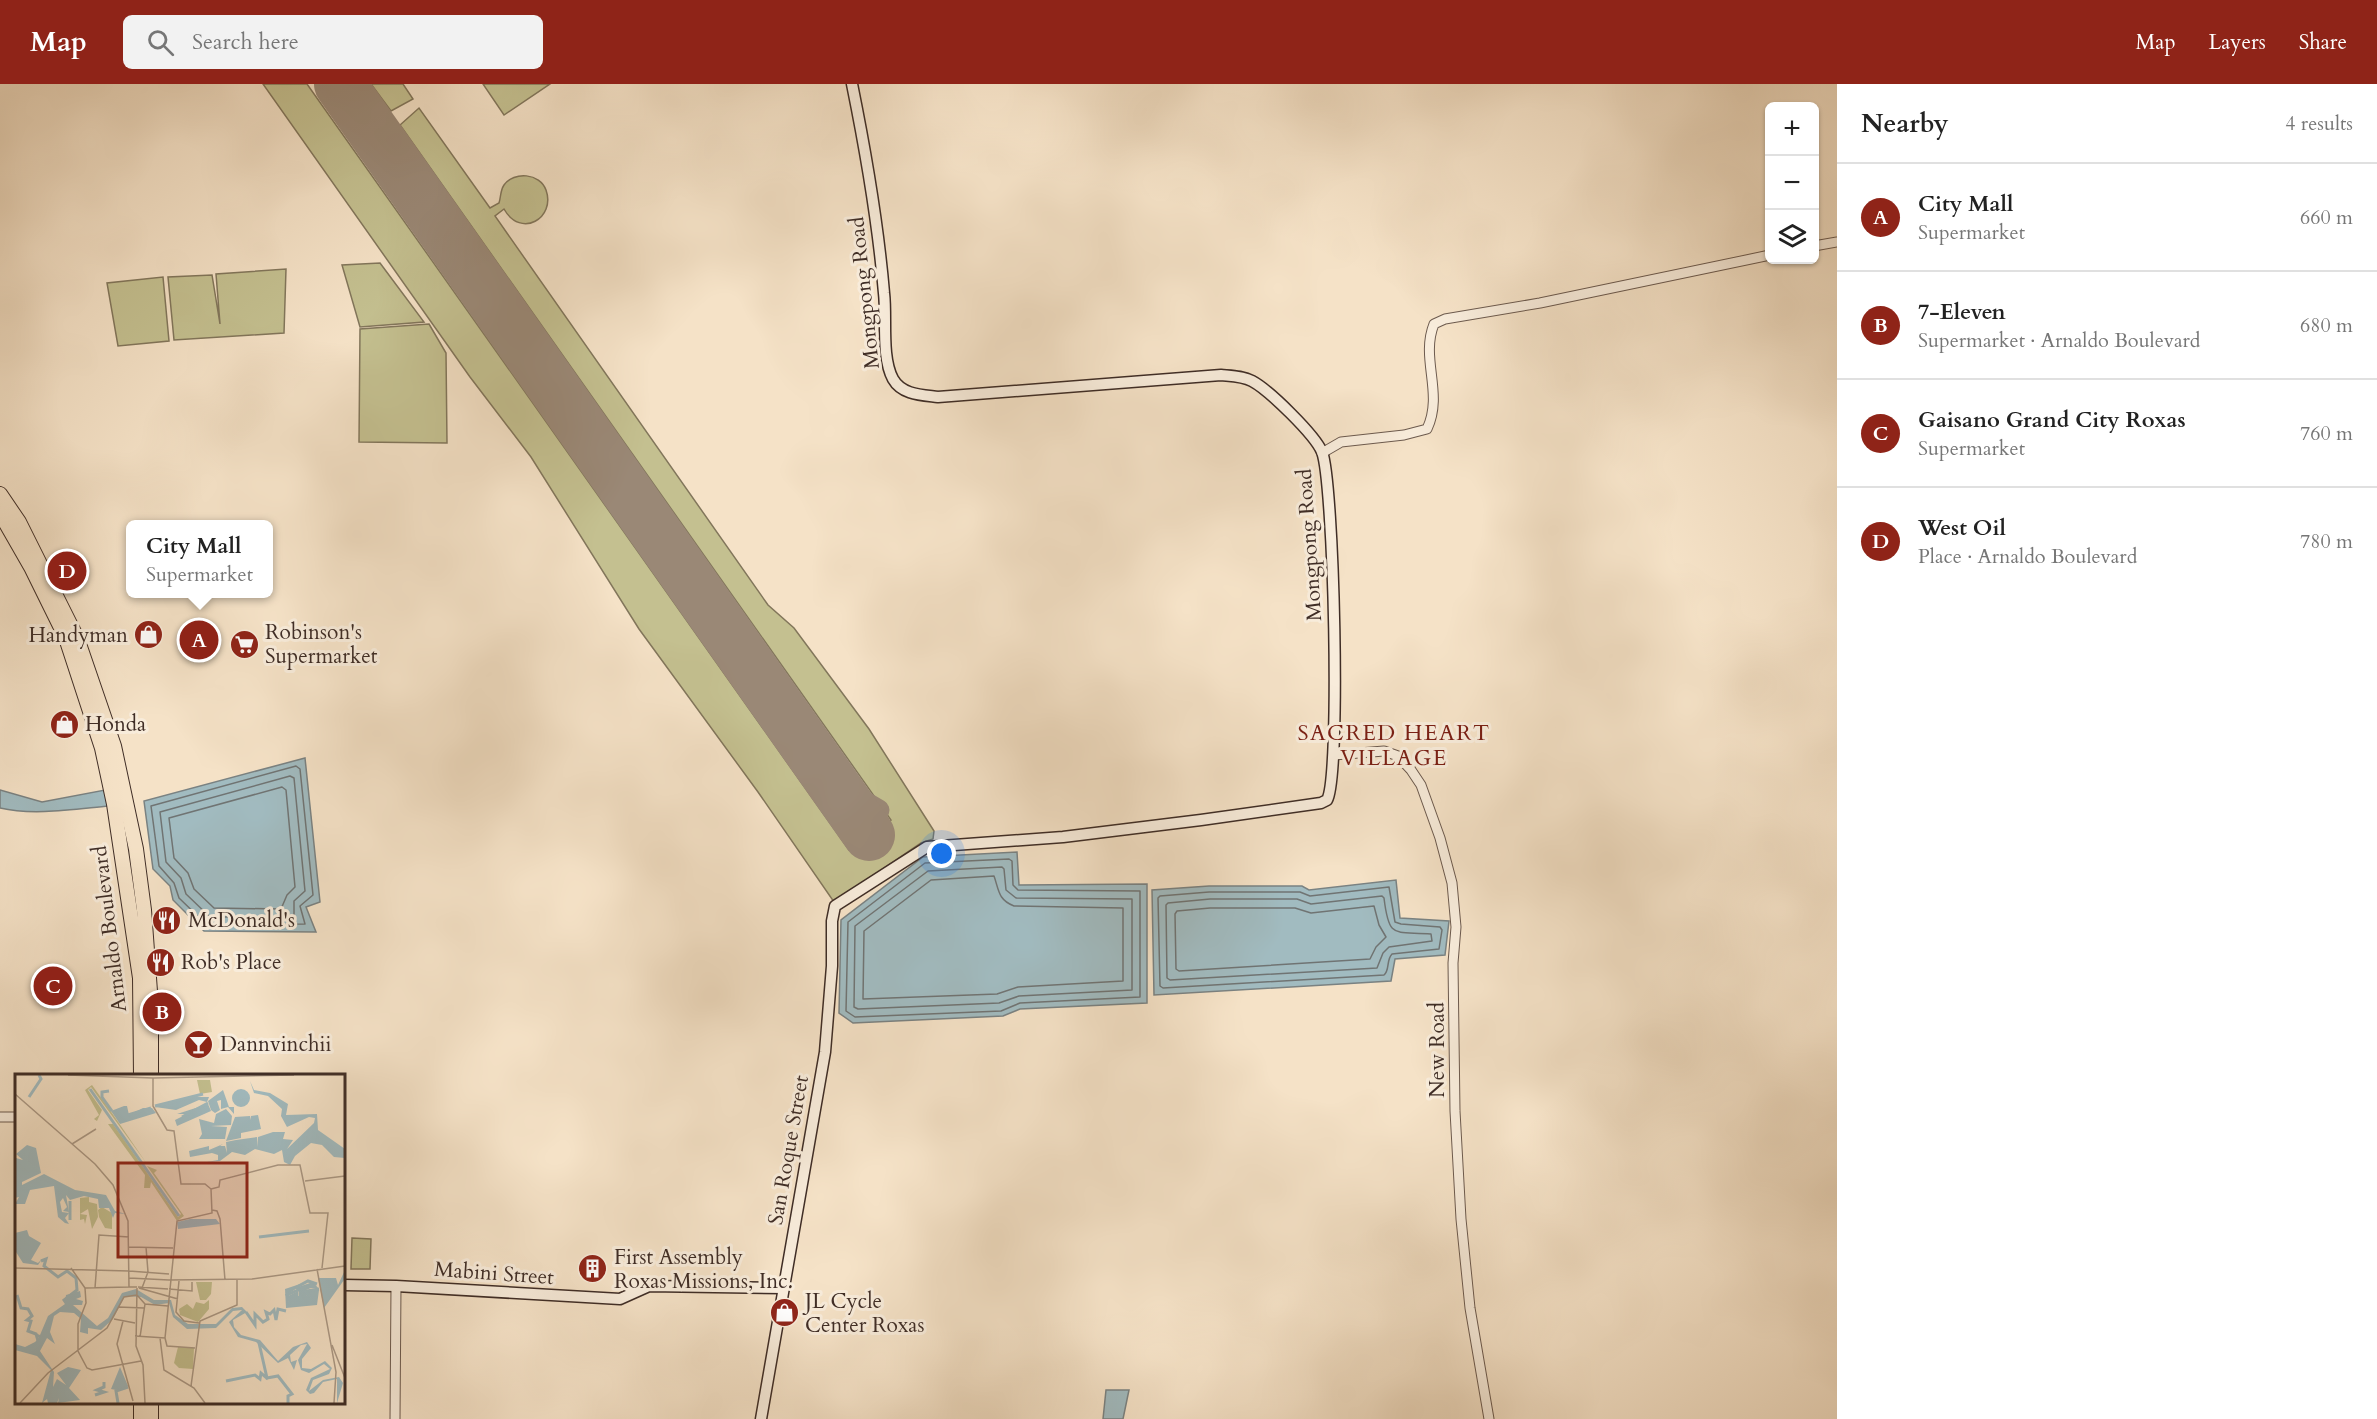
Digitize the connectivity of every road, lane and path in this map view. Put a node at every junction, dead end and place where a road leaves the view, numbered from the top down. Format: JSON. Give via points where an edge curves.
{"nodes":[{"id":1,"x":852,"y":84,"type":"edge"},
{"id":2,"x":1837,"y":242,"type":"edge"},
{"id":3,"x":1819,"y":245,"type":"edge"},
{"id":4,"x":1765,"y":256,"type":"edge"},
{"id":5,"x":1322,"y":453,"type":"junction"},
{"id":6,"x":0,"y":494,"type":"edge"},
{"id":7,"x":0,"y":513,"type":"edge"},
{"id":8,"x":1334,"y":755,"type":"junction"},
{"id":9,"x":832,"y":921,"type":"joint"},
{"id":10,"x":141,"y":1074,"type":"edge"},
{"id":11,"x":152,"y":1074,"type":"edge"},
{"id":12,"x":345,"y":1285,"type":"edge"},
{"id":13,"x":396,"y":1286,"type":"junction"},
{"id":14,"x":784,"y":1288,"type":"junction"},
{"id":15,"x":395,"y":1419,"type":"edge"},
{"id":16,"x":761,"y":1419,"type":"edge"},
{"id":17,"x":1489,"y":1419,"type":"edge"}],
"edges":[{"from":1,"to":5,"type":"main road","name":"Mongpong Road","via":[[876,218],[888,361],[892,378],[900,388],[938,397],[1239,376],[1265,390],[1313,438]]},
{"from":2,"to":3,"type":"street"},
{"from":4,"to":5,"type":"street","via":[[1444,319],[1434,324],[1430,333],[1433,415],[1427,429],[1341,442]]},
{"from":5,"to":8,"type":"main road","name":"Mongpong Road","via":[[1330,516]]},
{"from":6,"to":11,"type":"highway","name":"Arnaldo Boulevard","via":[[19,522],[77,638],[114,746],[136,849],[144,910]]},
{"from":7,"to":10,"type":"highway","name":"Arnaldo Boulevard","via":[[66,638],[102,748],[140,978]]},
{"from":8,"to":9,"type":"main road","name":"Mongpong Road","via":[[1331,790],[1321,803],[1063,837],[927,847],[842,900],[835,906]]},
{"from":8,"to":17,"type":"street","name":"New Road","via":[[1384,752],[1398,756],[1411,770],[1425,796],[1452,883],[1461,1219],[1470,1308]]},
{"from":9,"to":14,"type":"main road","name":"San Roque Street","via":[[825,1052]]},
{"from":12,"to":13,"type":"main road","name":"Mabini Street"},
{"from":13,"to":14,"type":"main road","name":"Mabini Street","via":[[620,1299],[649,1286]]},
{"from":13,"to":15,"type":"street"},
{"from":14,"to":16,"type":"main road","name":"San Roque Street"}]}
